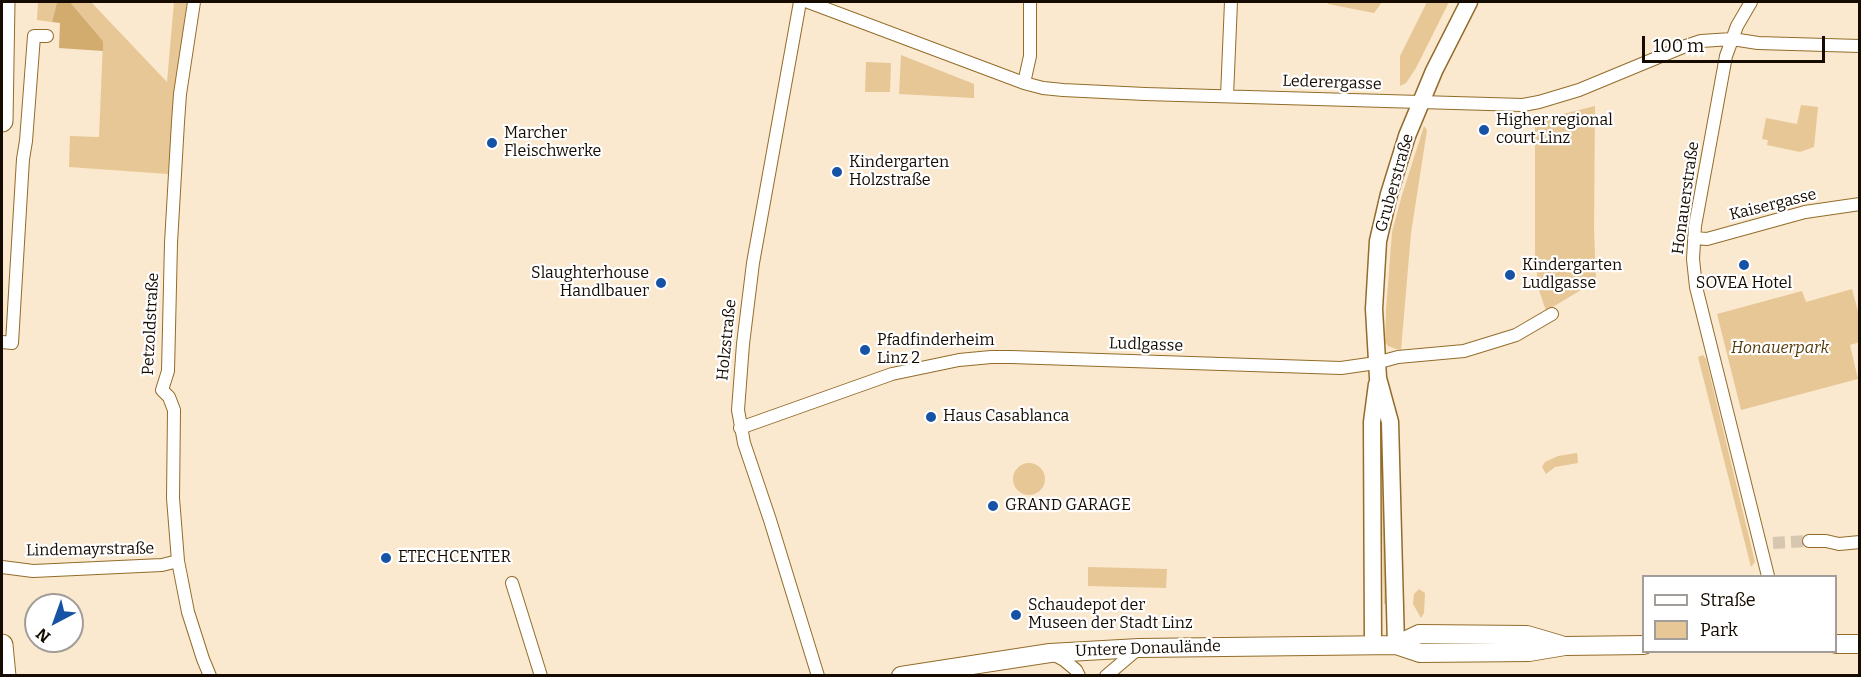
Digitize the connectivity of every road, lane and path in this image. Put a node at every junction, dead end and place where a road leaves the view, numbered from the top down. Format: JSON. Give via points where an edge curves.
{"nodes":[{"id":1,"x":4,"y":2,"type":"edge"},
{"id":2,"x":194,"y":2,"type":"edge"},
{"id":3,"x":800,"y":2,"type":"edge"},
{"id":4,"x":808,"y":2,"type":"edge"},
{"id":5,"x":1030,"y":2,"type":"edge"},
{"id":6,"x":1231,"y":2,"type":"edge"},
{"id":7,"x":1469,"y":2,"type":"edge"},
{"id":8,"x":1751,"y":2,"type":"edge"},
{"id":9,"x":47,"y":36,"type":"dead end"},
{"id":10,"x":1732,"y":39,"type":"junction"},
{"id":11,"x":1860,"y":46,"type":"edge"},
{"id":12,"x":1024,"y":83,"type":"junction"},
{"id":13,"x":1227,"y":96,"type":"junction"},
{"id":14,"x":1421,"y":103,"type":"junction"},
{"id":15,"x":2,"y":121,"type":"edge"},
{"id":16,"x":1860,"y":204,"type":"edge"},
{"id":17,"x":1694,"y":238,"type":"junction"},
{"id":18,"x":1552,"y":314,"type":"dead end"},
{"id":19,"x":7,"y":342,"type":"edge"},
{"id":20,"x":1377,"y":370,"type":"junction"},
{"id":21,"x":740,"y":428,"type":"junction"},
{"id":22,"x":1809,"y":541,"type":"tunnel mouth"},
{"id":23,"x":1860,"y":542,"type":"edge"},
{"id":24,"x":178,"y":561,"type":"junction"},
{"id":25,"x":2,"y":567,"type":"edge"},
{"id":26,"x":1768,"y":575,"type":"edge"},
{"id":27,"x":512,"y":583,"type":"dead end"},
{"id":28,"x":1837,"y":644,"type":"edge"},
{"id":29,"x":1860,"y":644,"type":"edge"},
{"id":30,"x":2,"y":645,"type":"edge"},
{"id":31,"x":1373,"y":645,"type":"junction"},
{"id":32,"x":1396,"y":645,"type":"junction"},
{"id":33,"x":1642,"y":645,"type":"edge"},
{"id":34,"x":1139,"y":648,"type":"junction"},
{"id":35,"x":1050,"y":653,"type":"junction"},
{"id":36,"x":5,"y":675,"type":"edge"},
{"id":37,"x":210,"y":675,"type":"edge"},
{"id":38,"x":541,"y":675,"type":"edge"},
{"id":39,"x":818,"y":675,"type":"edge"},
{"id":40,"x":901,"y":675,"type":"edge"},
{"id":41,"x":1079,"y":675,"type":"edge"},
{"id":42,"x":1106,"y":675,"type":"edge"}],
"edges":[{"from":1,"to":15,"type":"highway"},
{"from":2,"to":24,"type":"street","name":"Petzoldstraße","via":[[180,94],[168,371],[162,390],[174,410],[173,498]]},
{"from":3,"to":21,"type":"street","name":"Holzstraße","via":[[752,272],[738,390]]},
{"from":4,"to":12,"type":"street","name":"Lederergasse"},
{"from":5,"to":12,"type":"street","via":[[1030,56]]},
{"from":6,"to":13,"type":"street"},
{"from":7,"to":14,"type":"main road","name":"Gruberstraße"},
{"from":8,"to":10,"type":"street","name":"Honauerstraße"},
{"from":9,"to":19,"type":"street","via":[[34,36]]},
{"from":10,"to":11,"type":"street","name":"Lederergasse"},
{"from":10,"to":14,"type":"street","name":"Lederergasse","via":[[1713,39],[1683,47],[1599,83],[1539,102]]},
{"from":10,"to":17,"type":"street","name":"Honauerstraße","via":[[1719,90]]},
{"from":12,"to":13,"type":"street","name":"Lederergasse","via":[[1063,90]]},
{"from":13,"to":14,"type":"street","name":"Lederergasse"},
{"from":14,"to":20,"type":"main road","name":"Gruberstraße","via":[[1397,163],[1378,242],[1374,297]]},
{"from":16,"to":17,"type":"street","name":"Kaisergasse","via":[[1805,212],[1707,239]]},
{"from":17,"to":26,"type":"street","name":"Honauerstraße","via":[[1693,273],[1767,543]]},
{"from":18,"to":20,"type":"street","name":"Ludlgasse","via":[[1492,344],[1398,357]]},
{"from":20,"to":21,"type":"street","name":"Ludlgasse","via":[[974,358],[892,374]]},
{"from":20,"to":31,"type":"main road","name":"Gruberstraße","via":[[1372,422]]},
{"from":20,"to":32,"type":"main road","name":"Gruberstraße","via":[[1390,422]]},
{"from":21,"to":39,"type":"street","name":"Holzstraße"},
{"from":22,"to":23,"type":"street"},
{"from":24,"to":25,"type":"street","name":"Lindemayrstraße","via":[[33,571]]},
{"from":24,"to":37,"type":"street","name":"Petzoldstraße","via":[[188,612]]},
{"from":27,"to":38,"type":"street"},
{"from":28,"to":29,"type":"main road"},
{"from":30,"to":36,"type":"highway"},
{"from":31,"to":32,"type":"main road","name":"Untere Donaulände"},
{"from":31,"to":34,"type":"main road","name":"Untere Donaulände"},
{"from":32,"to":33,"type":"main road","name":"Untere Donaulände","via":[[1420,653]]},
{"from":34,"to":35,"type":"main road","name":"Untere Donaulände"},
{"from":34,"to":42,"type":"street"},
{"from":35,"to":40,"type":"main road","name":"Untere Donaulände"},
{"from":35,"to":41,"type":"street"}]}
